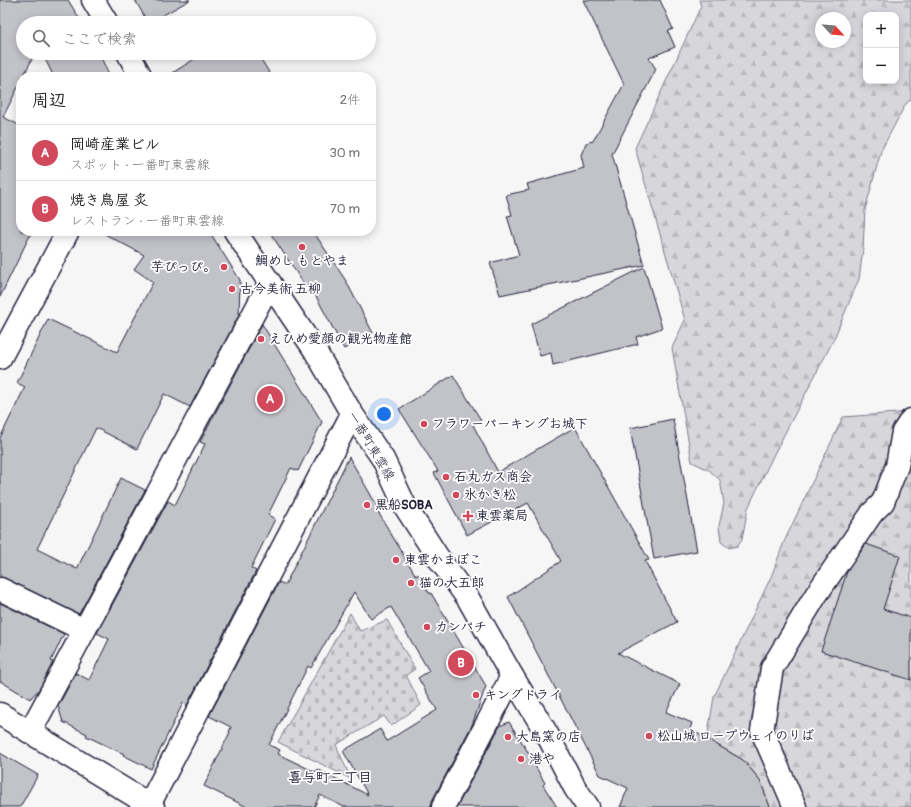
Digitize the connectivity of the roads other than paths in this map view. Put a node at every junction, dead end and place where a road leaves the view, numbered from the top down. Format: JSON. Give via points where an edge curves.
{"nodes":[{"id":1,"x":93,"y":0,"type":"edge"},
{"id":2,"x":103,"y":16,"type":"edge"},
{"id":3,"x":132,"y":60,"type":"edge"},
{"id":4,"x":138,"y":72,"type":"edge"},
{"id":5,"x":65,"y":236,"type":"edge"},
{"id":6,"x":238,"y":236,"type":"edge"},
{"id":7,"x":270,"y":282,"type":"junction"},
{"id":8,"x":0,"y":358,"type":"edge"},
{"id":9,"x":352,"y":414,"type":"junction"},
{"id":10,"x":911,"y":420,"type":"edge"},
{"id":11,"x":0,"y":588,"type":"edge"},
{"id":12,"x":84,"y":630,"type":"junction"},
{"id":13,"x":512,"y":676,"type":"junction"},
{"id":14,"x":0,"y":714,"type":"edge"},
{"id":15,"x":30,"y":732,"type":"junction"},
{"id":16,"x":150,"y":806,"type":"edge"},
{"id":17,"x":443,"y":807,"type":"edge"},
{"id":18,"x":588,"y":807,"type":"edge"},
{"id":19,"x":795,"y":807,"type":"edge"}],
"edges":[{"from":1,"to":2,"type":"street"},
{"from":3,"to":4,"type":"street"},
{"from":5,"to":8,"type":"street"},
{"from":6,"to":7,"type":"street","name":"一番町東雲線"},
{"from":7,"to":9,"type":"street","name":"一番町東雲線","via":[[314,349]]},
{"from":7,"to":12,"type":"street"},
{"from":9,"to":13,"type":"street","name":"一番町東雲線","via":[[382,459],[406,508],[469,600]]},
{"from":9,"to":16,"type":"street"},
{"from":10,"to":19,"type":"street","via":[[903,432],[897,466],[883,502],[872,513],[816,594],[772,668],[762,730]]},
{"from":11,"to":12,"type":"street"},
{"from":12,"to":15,"type":"street"},
{"from":13,"to":17,"type":"street"},
{"from":13,"to":18,"type":"street","name":"一番町東雲線"},
{"from":14,"to":15,"type":"street"},
{"from":15,"to":16,"type":"street"}]}
